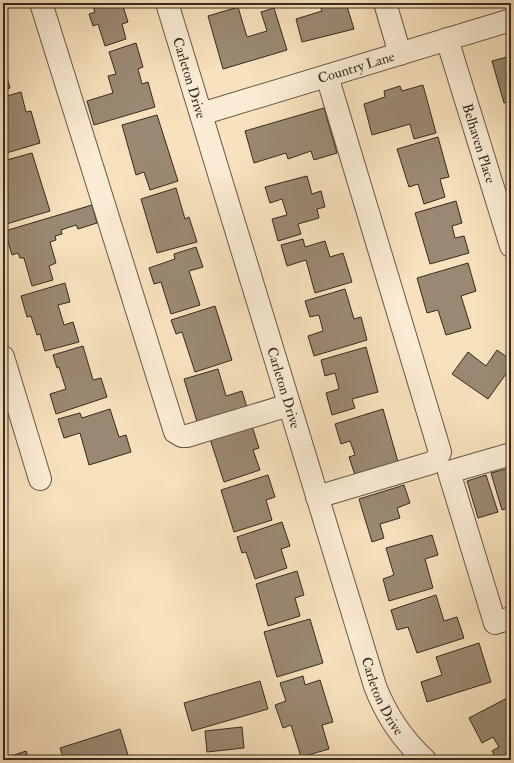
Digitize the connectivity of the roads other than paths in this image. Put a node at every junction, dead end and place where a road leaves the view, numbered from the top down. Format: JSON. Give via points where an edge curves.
{"nodes":[{"id":1,"x":41,"y":3,"type":"edge"},
{"id":2,"x":167,"y":3,"type":"edge"},
{"id":3,"x":385,"y":3,"type":"edge"},
{"id":4,"x":511,"y":20,"type":"edge"},
{"id":5,"x":448,"y":39,"type":"junction"},
{"id":6,"x":400,"y":54,"type":"junction"},
{"id":7,"x":327,"y":76,"type":"junction"},
{"id":8,"x":201,"y":114,"type":"junction"},
{"id":9,"x":511,"y":246,"type":"edge"},
{"id":10,"x":3,"y":357,"type":"edge"},
{"id":11,"x":290,"y":405,"type":"junction"},
{"id":12,"x":511,"y":454,"type":"edge"},
{"id":13,"x":40,"y":479,"type":"dead end"},
{"id":14,"x":317,"y":497,"type":"junction"},
{"id":15,"x":511,"y":618,"type":"edge"},
{"id":16,"x":425,"y":760,"type":"edge"}],
"edges":[{"from":1,"to":11,"type":"street","via":[[175,432],[187,436]]},
{"from":2,"to":8,"type":"street","name":"Carleton Drive"},
{"from":3,"to":6,"type":"street"},
{"from":4,"to":5,"type":"street","name":"Country Lane"},
{"from":5,"to":6,"type":"street","name":"Country Lane"},
{"from":5,"to":9,"type":"street","name":"Belhaven Place"},
{"from":6,"to":7,"type":"street","name":"Country Lane"},
{"from":7,"to":8,"type":"street","name":"Country Lane"},
{"from":7,"to":14,"type":"street","via":[[440,452],[431,463]]},
{"from":8,"to":11,"type":"street","name":"Carleton Drive"},
{"from":10,"to":13,"type":"street"},
{"from":11,"to":14,"type":"street","name":"Carleton Drive"},
{"from":12,"to":15,"type":"street","via":[[449,472],[495,623]]},
{"from":14,"to":16,"type":"street","name":"Carleton Drive","via":[[380,699],[399,732]]}]}
